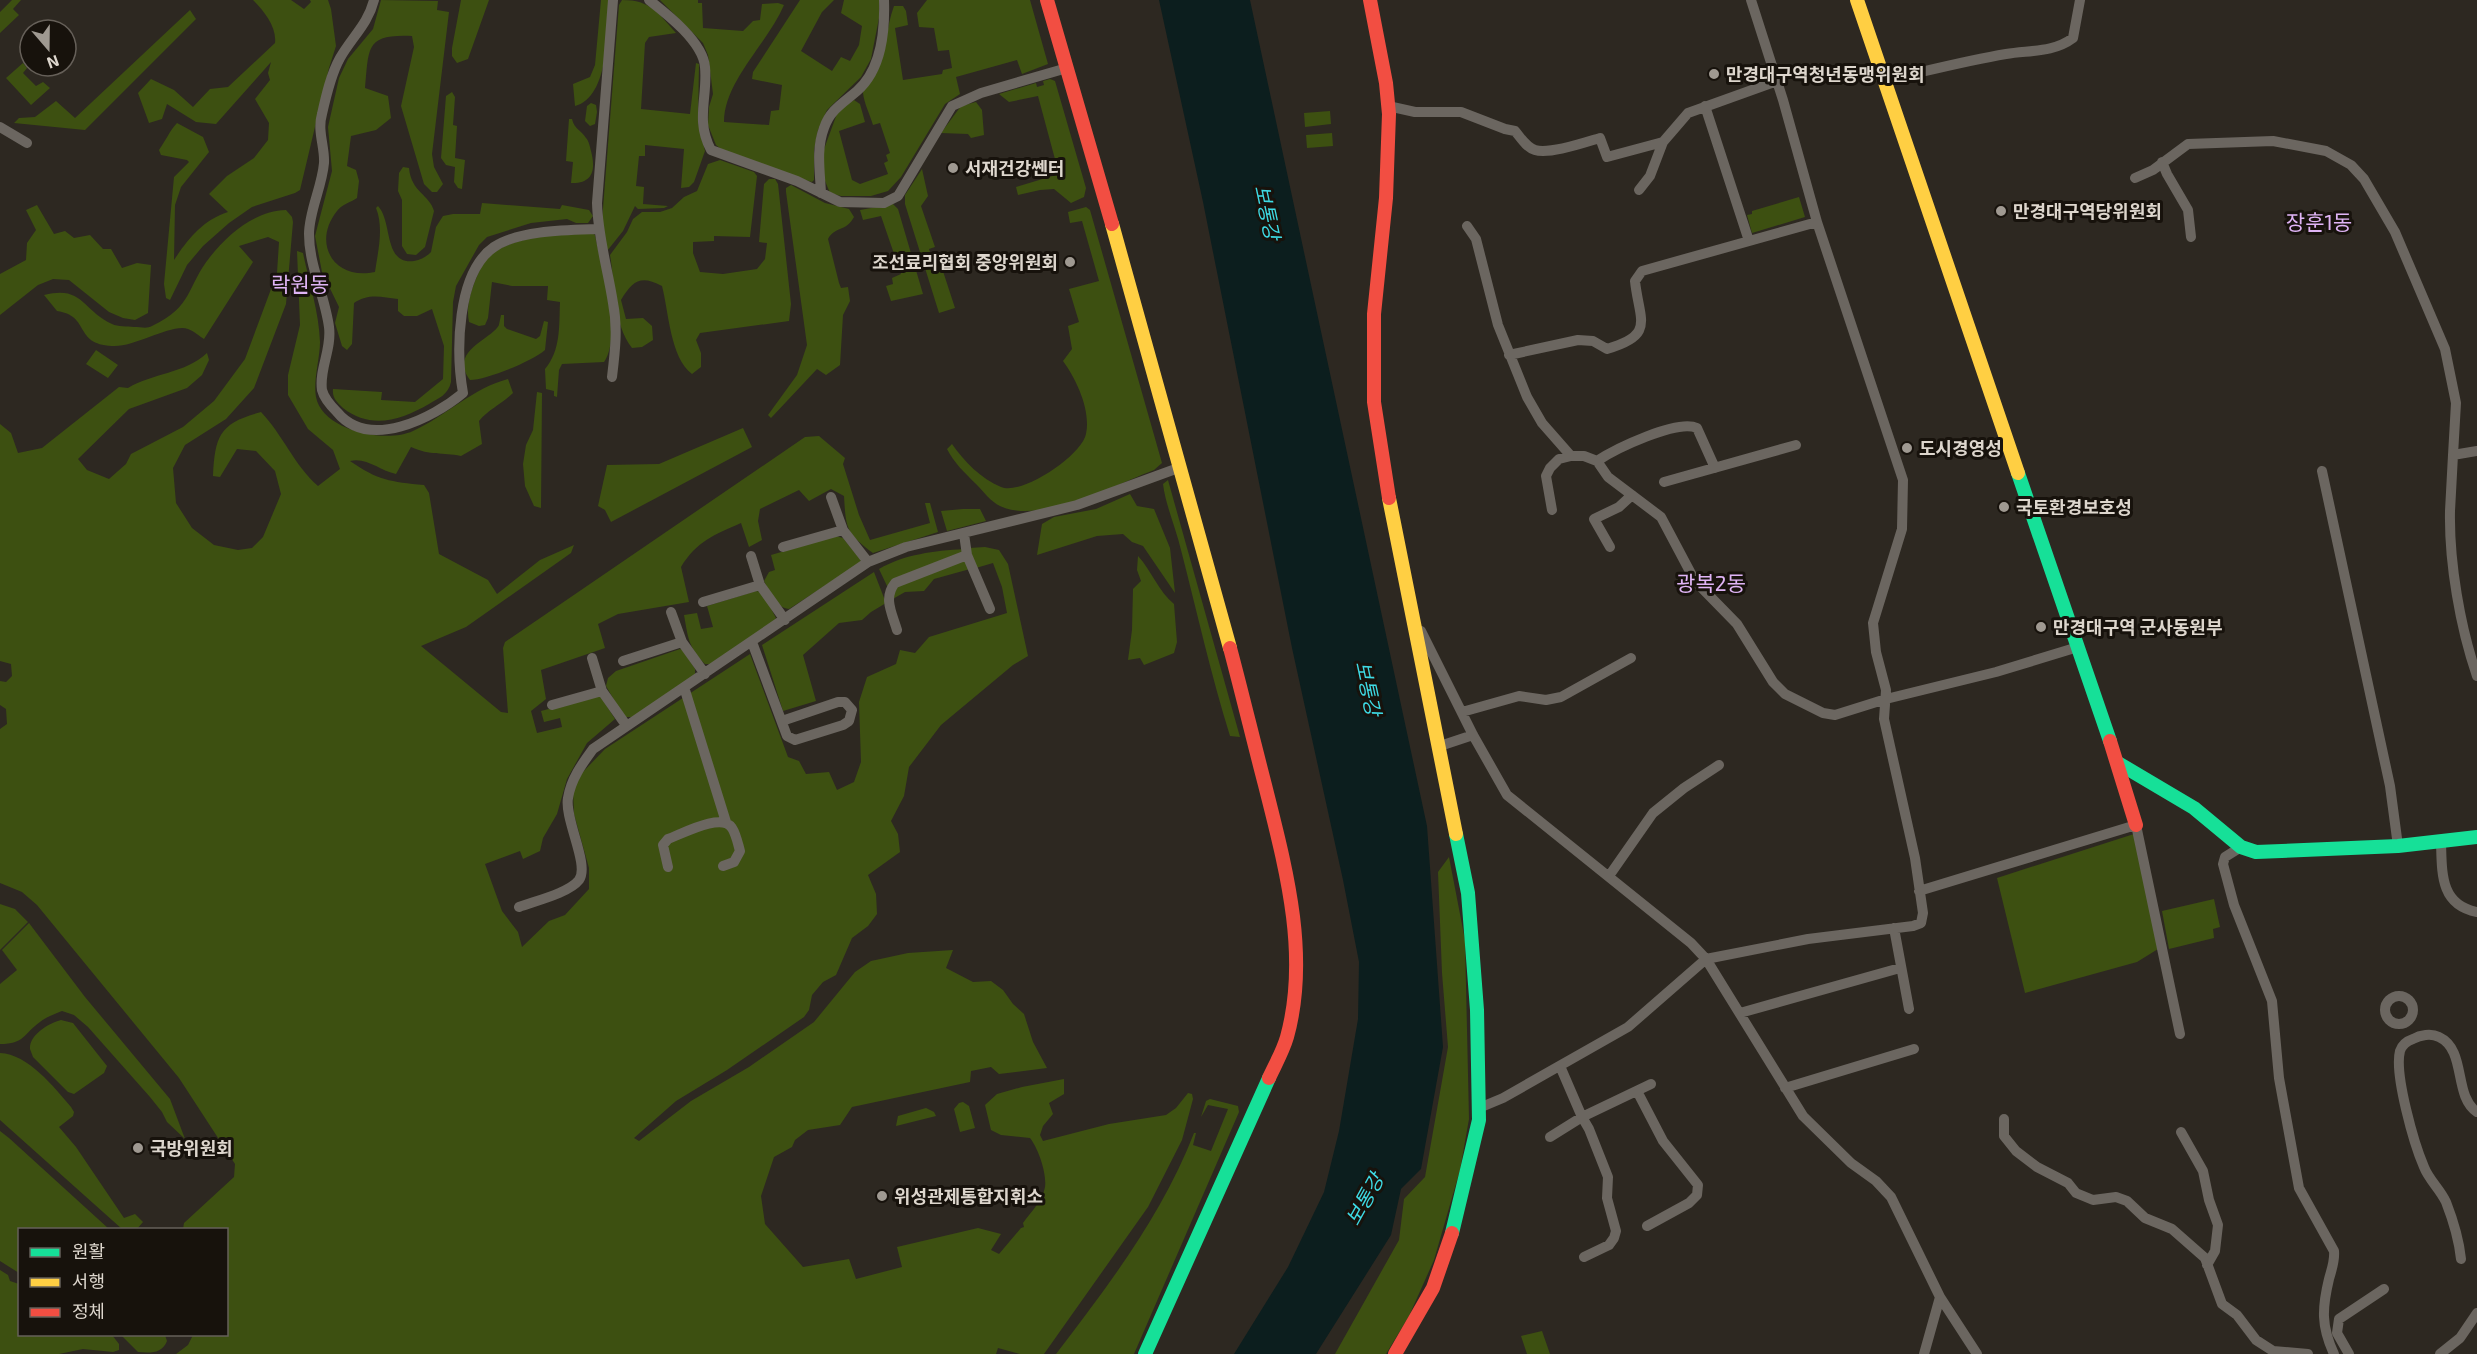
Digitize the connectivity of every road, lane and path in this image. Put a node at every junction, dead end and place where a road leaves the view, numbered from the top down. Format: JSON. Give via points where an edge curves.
{"nodes":[{"id":1,"x":374,"y":0,"type":"edge"},
{"id":2,"x":613,"y":0,"type":"edge"},
{"id":3,"x":648,"y":0,"type":"edge"},
{"id":4,"x":884,"y":0,"type":"edge"},
{"id":5,"x":1047,"y":0,"type":"edge"},
{"id":6,"x":1370,"y":0,"type":"edge"},
{"id":7,"x":1751,"y":0,"type":"edge"},
{"id":8,"x":1857,"y":0,"type":"edge"},
{"id":9,"x":2080,"y":0,"type":"edge"},
{"id":10,"x":1067,"y":68,"type":"junction"},
{"id":11,"x":1777,"y":81,"type":"junction"},
{"id":12,"x":1882,"y":81,"type":"junction"},
{"id":13,"x":1388,"y":106,"type":"junction"},
{"id":14,"x":1705,"y":106,"type":"junction"},
{"id":15,"x":0,"y":127,"type":"edge"},
{"id":16,"x":27,"y":142,"type":"dead end"},
{"id":17,"x":1663,"y":142,"type":"junction"},
{"id":18,"x":2162,"y":162,"type":"junction"},
{"id":19,"x":2135,"y":178,"type":"dead end"},
{"id":20,"x":1639,"y":190,"type":"dead end"},
{"id":21,"x":821,"y":193,"type":"junction"},
{"id":22,"x":1817,"y":222,"type":"junction"},
{"id":23,"x":1467,"y":226,"type":"dead end"},
{"id":24,"x":598,"y":229,"type":"junction"},
{"id":25,"x":2191,"y":237,"type":"dead end"},
{"id":26,"x":1749,"y":241,"type":"junction"},
{"id":27,"x":1509,"y":355,"type":"junction"},
{"id":28,"x":612,"y":377,"type":"dead end"},
{"id":29,"x":1796,"y":445,"type":"dead end"},
{"id":30,"x":2477,"y":452,"type":"edge"},
{"id":31,"x":2453,"y":455,"type":"junction"},
{"id":32,"x":1571,"y":456,"type":"junction"},
{"id":33,"x":1597,"y":461,"type":"junction"},
{"id":34,"x":1181,"y":467,"type":"junction"},
{"id":35,"x":1715,"y":468,"type":"junction"},
{"id":36,"x":2322,"y":471,"type":"dead end"},
{"id":37,"x":1664,"y":482,"type":"dead end"},
{"id":38,"x":1632,"y":495,"type":"junction"},
{"id":39,"x":831,"y":497,"type":"dead end"},
{"id":40,"x":1552,"y":510,"type":"dead end"},
{"id":41,"x":843,"y":530,"type":"junction"},
{"id":42,"x":964,"y":534,"type":"junction"},
{"id":43,"x":783,"y":547,"type":"dead end"},
{"id":44,"x":1610,"y":547,"type":"dead end"},
{"id":45,"x":967,"y":555,"type":"junction"},
{"id":46,"x":751,"y":556,"type":"dead end"},
{"id":47,"x":868,"y":562,"type":"junction"},
{"id":48,"x":760,"y":585,"type":"junction"},
{"id":49,"x":703,"y":602,"type":"dead end"},
{"id":50,"x":990,"y":609,"type":"dead end"},
{"id":51,"x":671,"y":612,"type":"dead end"},
{"id":52,"x":784,"y":620,"type":"junction"},
{"id":53,"x":1415,"y":620,"type":"junction"},
{"id":54,"x":897,"y":630,"type":"dead end"},
{"id":55,"x":682,"y":642,"type":"junction"},
{"id":56,"x":752,"y":642,"type":"junction"},
{"id":57,"x":2078,"y":647,"type":"junction"},
{"id":58,"x":592,"y":658,"type":"dead end"},
{"id":59,"x":1631,"y":658,"type":"dead end"},
{"id":60,"x":623,"y":661,"type":"dead end"},
{"id":61,"x":705,"y":674,"type":"junction"},
{"id":62,"x":2477,"y":676,"type":"edge"},
{"id":63,"x":684,"y":687,"type":"junction"},
{"id":64,"x":602,"y":691,"type":"junction"},
{"id":65,"x":1886,"y":699,"type":"junction"},
{"id":66,"x":552,"y":705,"type":"dead end"},
{"id":67,"x":1462,"y":712,"type":"junction"},
{"id":68,"x":782,"y":722,"type":"junction"},
{"id":69,"x":626,"y":725,"type":"junction"},
{"id":70,"x":1473,"y":735,"type":"junction"},
{"id":71,"x":1440,"y":746,"type":"junction"},
{"id":72,"x":2118,"y":763,"type":"junction"},
{"id":73,"x":1719,"y":765,"type":"dead end"},
{"id":74,"x":726,"y":822,"type":"junction"},
{"id":75,"x":2136,"y":825,"type":"junction"},
{"id":76,"x":2477,"y":837,"type":"edge"},
{"id":77,"x":2441,"y":842,"type":"junction"},
{"id":78,"x":2398,"y":846,"type":"junction"},
{"id":79,"x":2241,"y":847,"type":"junction"},
{"id":80,"x":723,"y":866,"type":"dead end"},
{"id":81,"x":668,"y":867,"type":"dead end"},
{"id":82,"x":1609,"y":876,"type":"junction"},
{"id":83,"x":1919,"y":891,"type":"junction"},
{"id":84,"x":519,"y":907,"type":"dead end"},
{"id":85,"x":2477,"y":912,"type":"edge"},
{"id":86,"x":1894,"y":928,"type":"junction"},
{"id":87,"x":1706,"y":959,"type":"junction"},
{"id":88,"x":1900,"y":969,"type":"junction"},
{"id":89,"x":1910,"y":1009,"type":"dead end"},
{"id":90,"x":1740,"y":1013,"type":"junction"},
{"id":91,"x":2406,"y":1022,"type":"dead end"},
{"id":92,"x":2180,"y":1034,"type":"dead end"},
{"id":93,"x":2414,"y":1038,"type":"junction"},
{"id":94,"x":1914,"y":1049,"type":"dead end"},
{"id":95,"x":1560,"y":1066,"type":"junction"},
{"id":96,"x":1651,"y":1084,"type":"dead end"},
{"id":97,"x":1785,"y":1088,"type":"junction"},
{"id":98,"x":1637,"y":1091,"type":"junction"},
{"id":99,"x":1479,"y":1108,"type":"junction"},
{"id":100,"x":2477,"y":1112,"type":"edge"},
{"id":101,"x":1582,"y":1117,"type":"junction"},
{"id":102,"x":2004,"y":1119,"type":"dead end"},
{"id":103,"x":2181,"y":1132,"type":"dead end"},
{"id":104,"x":1550,"y":1137,"type":"dead end"},
{"id":105,"x":1647,"y":1226,"type":"dead end"},
{"id":106,"x":1584,"y":1257,"type":"dead end"},
{"id":107,"x":2461,"y":1259,"type":"dead end"},
{"id":108,"x":2207,"y":1265,"type":"junction"},
{"id":109,"x":2385,"y":1289,"type":"dead end"},
{"id":110,"x":1940,"y":1297,"type":"junction"},
{"id":111,"x":2475,"y":1320,"type":"edge"},
{"id":112,"x":1145,"y":1354,"type":"edge"},
{"id":113,"x":1395,"y":1354,"type":"edge"},
{"id":114,"x":1924,"y":1354,"type":"edge"},
{"id":115,"x":1977,"y":1354,"type":"edge"},
{"id":116,"x":2308,"y":1354,"type":"edge"},
{"id":117,"x":2334,"y":1354,"type":"edge"},
{"id":118,"x":2349,"y":1354,"type":"edge"},
{"id":119,"x":2440,"y":1354,"type":"edge"}],
"edges":[{"from":1,"to":24,"type":"street","via":[[371,13],[339,60],[321,116],[324,161],[309,229],[314,268],[330,328],[322,393],[341,417],[362,428],[380,431],[402,427],[452,402],[463,393],[464,303],[470,279],[482,258],[495,246],[510,240]]},
{"from":2,"to":24,"type":"street"},
{"from":3,"to":21,"type":"street","via":[[690,37],[700,53],[705,65],[702,121],[711,150]]},
{"from":4,"to":21,"type":"street","via":[[879,55],[872,73],[832,111],[824,129],[818,149]]},
{"from":5,"to":10,"type":"main road"},
{"from":6,"to":13,"type":"main road"},
{"from":7,"to":11,"type":"street"},
{"from":8,"to":12,"type":"main road"},
{"from":9,"to":12,"type":"street","via":[[2073,38],[2066,43]]},
{"from":10,"to":21,"type":"street","via":[[981,93],[952,106],[898,196],[884,203],[862,203],[840,202]]},
{"from":10,"to":34,"type":"main road"},
{"from":11,"to":14,"type":"street"},
{"from":11,"to":22,"type":"street"},
{"from":12,"to":57,"type":"main road"},
{"from":13,"to":17,"type":"street","via":[[1415,112],[1461,112],[1515,131],[1537,151],[1600,138],[1607,157]]},
{"from":13,"to":53,"type":"main road","via":[[1386,198],[1374,314],[1374,402],[1393,523]]},
{"from":14,"to":17,"type":"street","via":[[1688,113]]},
{"from":14,"to":26,"type":"street"},
{"from":15,"to":16,"type":"street"},
{"from":17,"to":20,"type":"street","via":[[1650,176]]},
{"from":18,"to":19,"type":"street"},
{"from":18,"to":25,"type":"street","via":[[2188,210]]},
{"from":18,"to":31,"type":"street","via":[[2188,144],[2273,141],[2326,151],[2357,171],[2395,232],[2445,349],[2456,403]]},
{"from":22,"to":26,"type":"street"},
{"from":22,"to":65,"type":"street","via":[[1903,480],[1902,529],[1873,623]]},
{"from":23,"to":27,"type":"street","via":[[1476,239]]},
{"from":24,"to":28,"type":"street","via":[[614,305]]},
{"from":26,"to":27,"type":"street","via":[[1642,271],[1635,281],[1642,324],[1638,334],[1626,344],[1607,349],[1593,341],[1578,340]]},
{"from":27,"to":32,"type":"street","via":[[1542,423]]},
{"from":29,"to":35,"type":"street"},
{"from":30,"to":31,"type":"street"},
{"from":31,"to":62,"type":"street","via":[[2452,553],[2462,626]]},
{"from":32,"to":33,"type":"street"},
{"from":32,"to":40,"type":"street","via":[[1559,459],[1546,476]]},
{"from":33,"to":35,"type":"street","via":[[1645,438],[1691,425],[1701,434]]},
{"from":33,"to":38,"type":"street","via":[[1608,477]]},
{"from":34,"to":42,"type":"street","via":[[1077,505]]},
{"from":34,"to":112,"type":"main road","via":[[1231,647],[1285,870],[1297,980],[1287,1038]]},
{"from":35,"to":37,"type":"street"},
{"from":36,"to":78,"type":"street","via":[[2390,786]]},
{"from":38,"to":44,"type":"street","via":[[1619,507],[1594,519]]},
{"from":38,"to":65,"type":"street","via":[[1661,517],[1695,581],[1737,624],[1773,682],[1785,694],[1835,715]]},
{"from":39,"to":41,"type":"street"},
{"from":41,"to":43,"type":"street"},
{"from":41,"to":47,"type":"street"},
{"from":42,"to":45,"type":"street"},
{"from":42,"to":47,"type":"street","via":[[906,547]]},
{"from":45,"to":50,"type":"street"},
{"from":45,"to":54,"type":"street","via":[[895,583],[888,602]]},
{"from":46,"to":48,"type":"street"},
{"from":47,"to":52,"type":"street"},
{"from":48,"to":49,"type":"street"},
{"from":48,"to":52,"type":"street"},
{"from":51,"to":55,"type":"street"},
{"from":52,"to":56,"type":"street"},
{"from":53,"to":67,"type":"street"},
{"from":53,"to":71,"type":"main road"},
{"from":55,"to":60,"type":"street"},
{"from":55,"to":61,"type":"street"},
{"from":56,"to":61,"type":"street"},
{"from":56,"to":68,"type":"street"},
{"from":57,"to":65,"type":"street"},
{"from":57,"to":72,"type":"main road"},
{"from":58,"to":64,"type":"street"},
{"from":59,"to":67,"type":"street","via":[[1561,697],[1546,700],[1519,696]]},
{"from":61,"to":63,"type":"street"},
{"from":63,"to":69,"type":"street"},
{"from":63,"to":74,"type":"street"},
{"from":64,"to":66,"type":"street"},
{"from":64,"to":69,"type":"street"},
{"from":65,"to":83,"type":"street","via":[[1884,719]]},
{"from":67,"to":70,"type":"street"},
{"from":68,"to":68,"type":"street","via":[[787,736],[795,740],[843,725],[853,716],[845,702],[838,702]]},
{"from":69,"to":84,"type":"street","via":[[593,749],[570,787],[568,814],[582,868],[580,879],[570,888]]},
{"from":70,"to":71,"type":"street"},
{"from":70,"to":82,"type":"street","via":[[1507,795]]},
{"from":71,"to":99,"type":"main road","via":[[1468,893],[1477,1010]]},
{"from":72,"to":75,"type":"main road"},
{"from":72,"to":79,"type":"main road","via":[[2194,808]]},
{"from":73,"to":82,"type":"street","via":[[1653,813]]},
{"from":74,"to":80,"type":"street","via":[[732,827],[740,851],[734,862]]},
{"from":74,"to":81,"type":"street","via":[[716,821],[668,839],[663,845]]},
{"from":75,"to":83,"type":"street"},
{"from":75,"to":92,"type":"street"},
{"from":76,"to":77,"type":"main road"},
{"from":77,"to":78,"type":"main road"},
{"from":77,"to":85,"type":"street","via":[[2445,886],[2454,902]]},
{"from":78,"to":79,"type":"main road","via":[[2256,852]]},
{"from":79,"to":117,"type":"street","via":[[2225,857],[2223,864],[2234,905],[2272,1001],[2279,1078],[2299,1188],[2334,1251],[2323,1316]]},
{"from":82,"to":87,"type":"street"},
{"from":83,"to":86,"type":"street","via":[[1921,923]]},
{"from":86,"to":87,"type":"street","via":[[1808,939]]},
{"from":86,"to":88,"type":"street"},
{"from":87,"to":90,"type":"street"},
{"from":87,"to":95,"type":"street","via":[[1628,1027]]},
{"from":88,"to":89,"type":"street"},
{"from":88,"to":90,"type":"street"},
{"from":90,"to":97,"type":"street"},
{"from":91,"to":93,"type":"street"},
{"from":93,"to":100,"type":"street","via":[[2441,1038],[2453,1050],[2463,1090]]},
{"from":93,"to":107,"type":"street","via":[[2402,1048],[2399,1060],[2406,1108],[2424,1168],[2446,1202]]},
{"from":94,"to":97,"type":"street"},
{"from":95,"to":99,"type":"street"},
{"from":95,"to":101,"type":"street"},
{"from":96,"to":98,"type":"street"},
{"from":97,"to":110,"type":"street","via":[[1803,1116],[1891,1197]]},
{"from":98,"to":101,"type":"street"},
{"from":98,"to":105,"type":"street","via":[[1663,1141],[1698,1185],[1689,1203]]},
{"from":99,"to":113,"type":"main road","via":[[1452,1236],[1433,1288]]},
{"from":101,"to":104,"type":"street"},
{"from":101,"to":106,"type":"street","via":[[1608,1177],[1606,1198],[1616,1231],[1609,1245]]},
{"from":102,"to":108,"type":"street","via":[[2004,1136],[2037,1167],[2068,1183],[2084,1197],[2127,1201],[2145,1218],[2172,1229],[2205,1258]]},
{"from":103,"to":108,"type":"street","via":[[2203,1171],[2218,1225],[2215,1251]]},
{"from":108,"to":116,"type":"street","via":[[2222,1304],[2237,1315],[2256,1340],[2273,1351]]},
{"from":109,"to":118,"type":"street","via":[[2339,1319],[2337,1332]]},
{"from":110,"to":114,"type":"street"},
{"from":110,"to":115,"type":"street"},
{"from":111,"to":119,"type":"street"}]}
